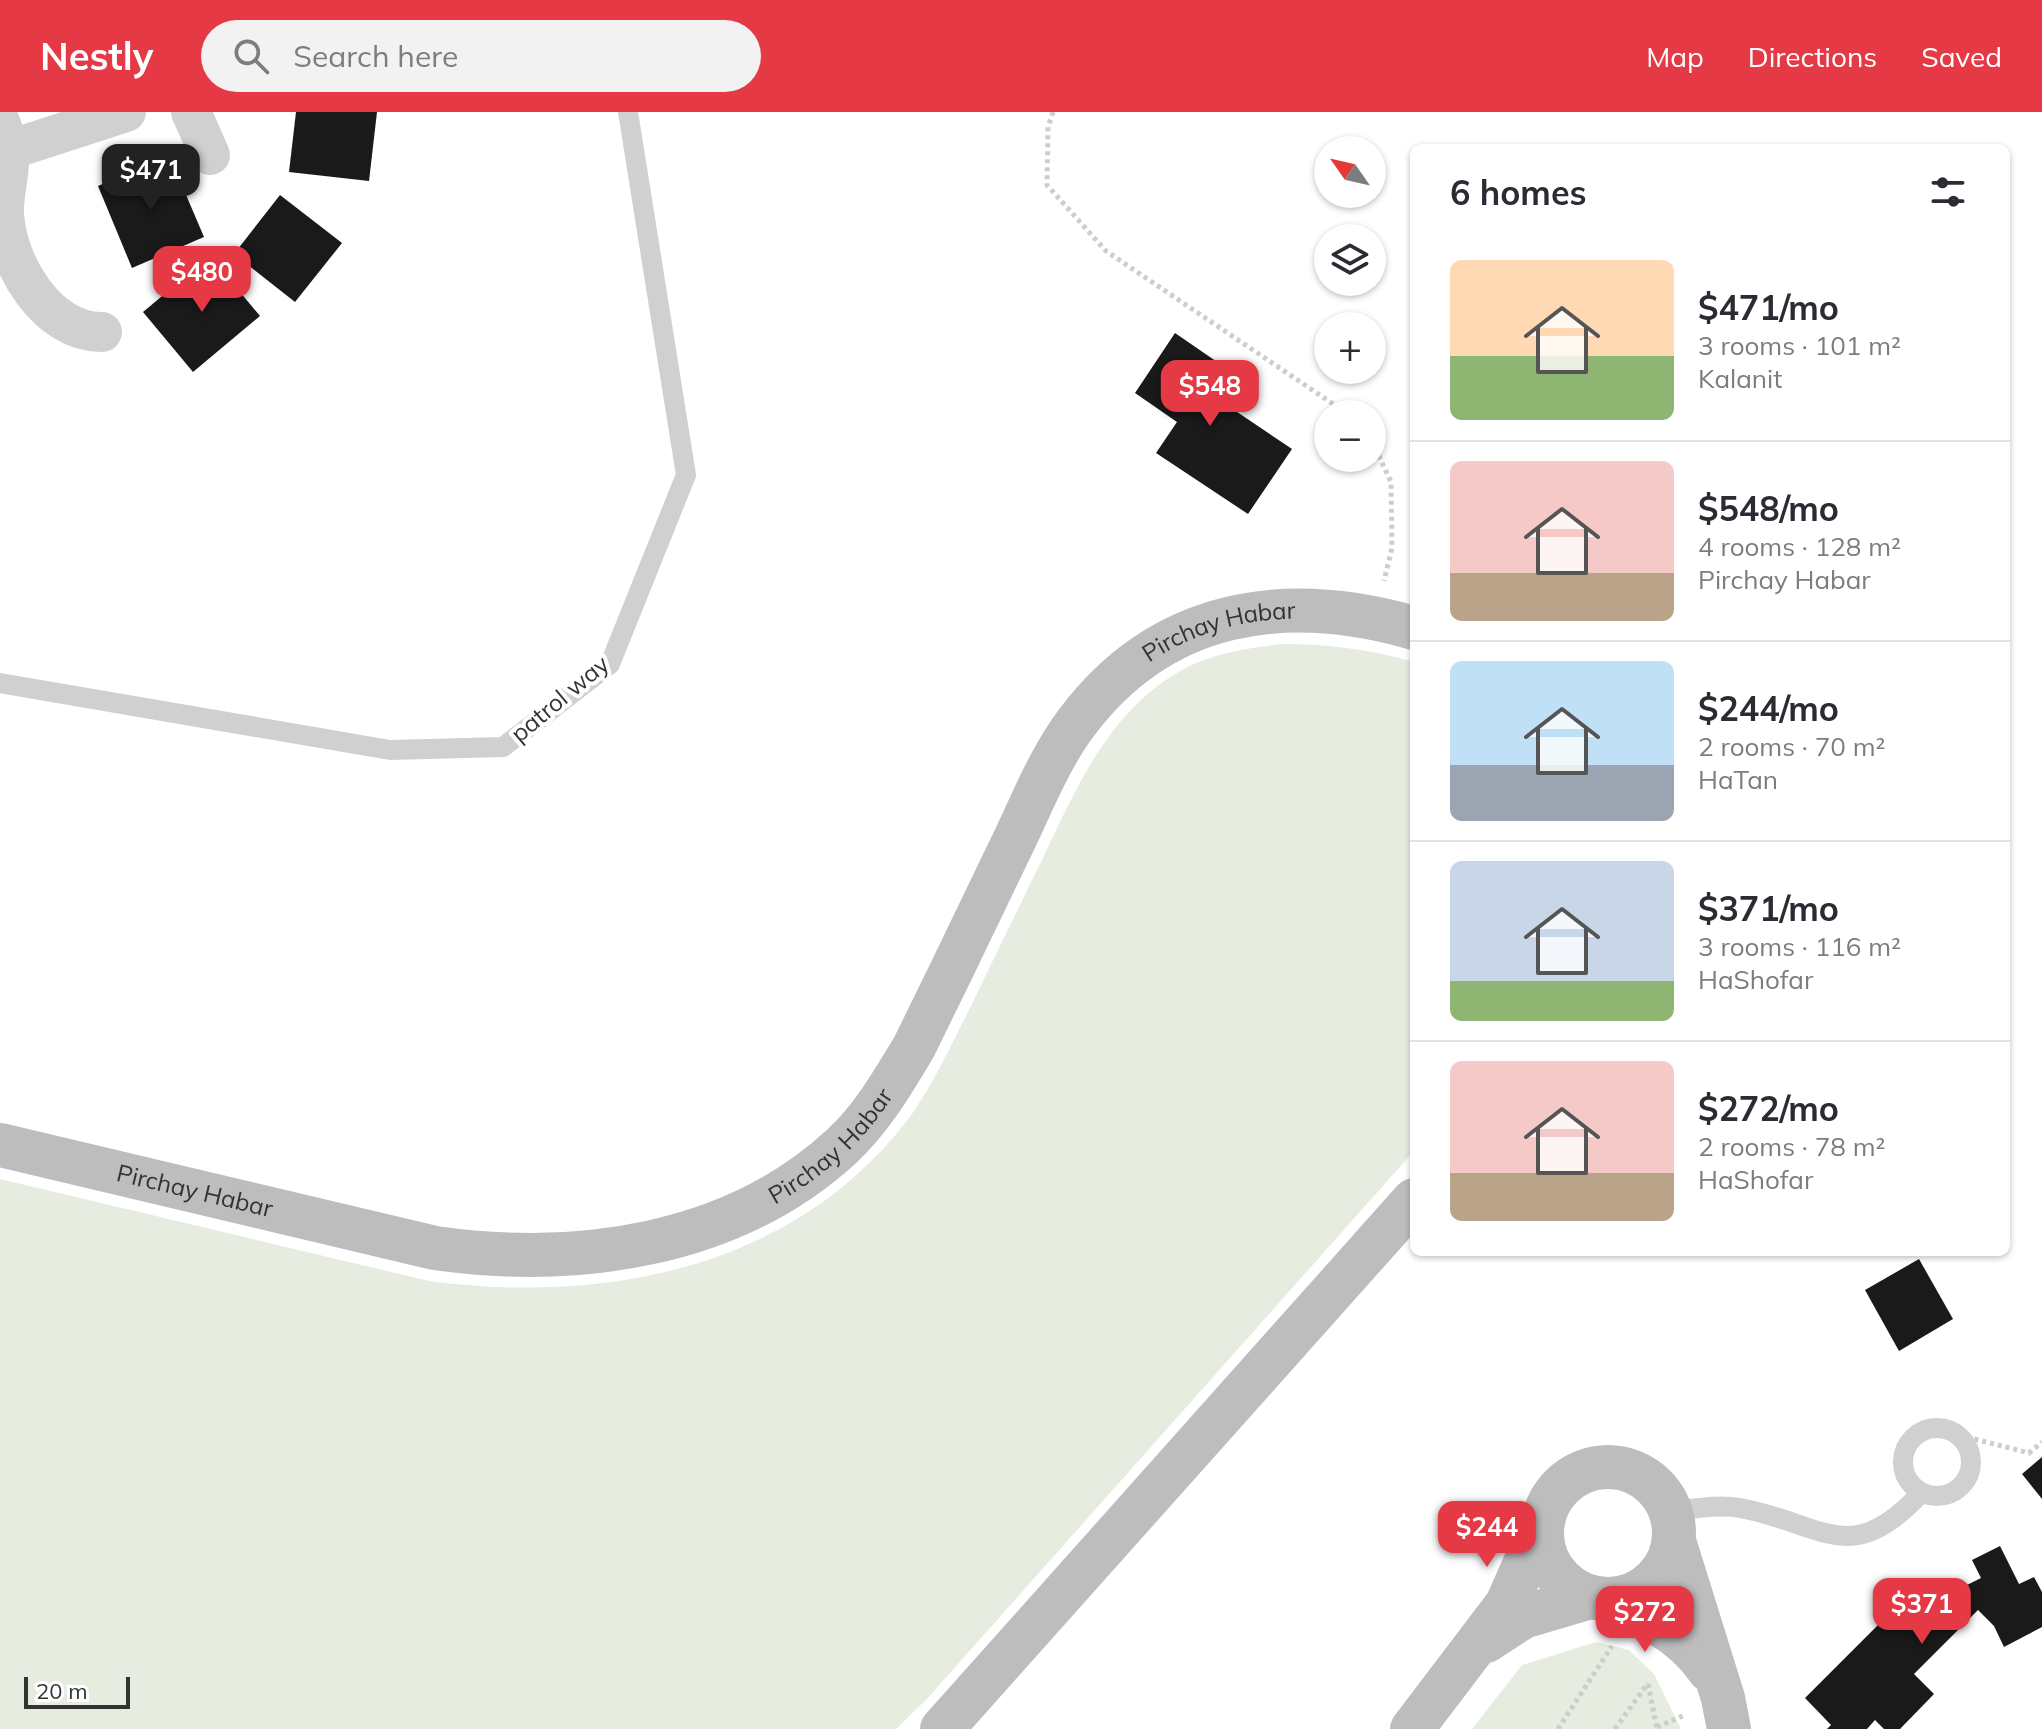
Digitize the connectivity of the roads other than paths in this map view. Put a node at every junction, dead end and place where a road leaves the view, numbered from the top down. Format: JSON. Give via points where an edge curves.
{"nodes":[{"id":1,"x":126,"y":112,"type":"edge"},
{"id":2,"x":191,"y":112,"type":"edge"},
{"id":3,"x":628,"y":112,"type":"edge"},
{"id":4,"x":5,"y":136,"type":"edge"},
{"id":5,"x":210,"y":155,"type":"dead end"},
{"id":6,"x":102,"y":332,"type":"dead end"},
{"id":7,"x":1395,"y":622,"type":"edge"},
{"id":8,"x":0,"y":683,"type":"edge"},
{"id":9,"x":0,"y":1145,"type":"edge"},
{"id":10,"x":1410,"y":1204,"type":"edge"},
{"id":11,"x":1921,"y":1493,"type":"junction"},
{"id":12,"x":1545,"y":1516,"type":"junction"},
{"id":13,"x":1672,"y":1526,"type":"junction"},
{"id":14,"x":1609,"y":1602,"type":"junction"},
{"id":15,"x":1474,"y":1650,"type":"junction"},
{"id":16,"x":1715,"y":1678,"type":"junction"},
{"id":17,"x":942,"y":1729,"type":"edge"},
{"id":18,"x":1412,"y":1729,"type":"edge"},
{"id":19,"x":1729,"y":1729,"type":"edge"}],
"edges":[{"from":1,"to":4,"type":"street"},
{"from":2,"to":5,"type":"street"},
{"from":3,"to":8,"type":"lane","name":"patrol way","via":[[686,475],[610,664],[503,747],[390,750]]},
{"from":4,"to":6,"type":"street","via":[[4,213],[24,279],[61,317],[87,332]]},
{"from":7,"to":9,"type":"street","name":"Pirchay Habar","via":[[1331,611],[1233,617],[1195,626],[1125,671],[1074,725],[886,1094],[843,1145],[808,1173],[705,1227],[659,1243],[615,1249],[487,1256]]},
{"from":10,"to":17,"type":"street"},
{"from":11,"to":11,"type":"lane","via":[[1944,1496],[1964,1484],[1971,1453],[1959,1435],[1938,1427],[1910,1442],[1903,1464]]},
{"from":11,"to":13,"type":"lane","via":[[1892,1522],[1857,1536],[1820,1532],[1739,1508]]},
{"from":12,"to":13,"type":"street","via":[[1568,1481],[1606,1467],[1645,1478],[1661,1493]]},
{"from":12,"to":14,"type":"street","via":[[1544,1546],[1550,1565],[1571,1588]]},
{"from":12,"to":15,"type":"street","via":[[1514,1592]]},
{"from":13,"to":14,"type":"street","via":[[1663,1570],[1649,1585]]},
{"from":13,"to":16,"type":"street"},
{"from":14,"to":15,"type":"street","via":[[1523,1617]]},
{"from":14,"to":16,"type":"street","via":[[1686,1644]]},
{"from":15,"to":18,"type":"street"},
{"from":16,"to":19,"type":"street"}]}
